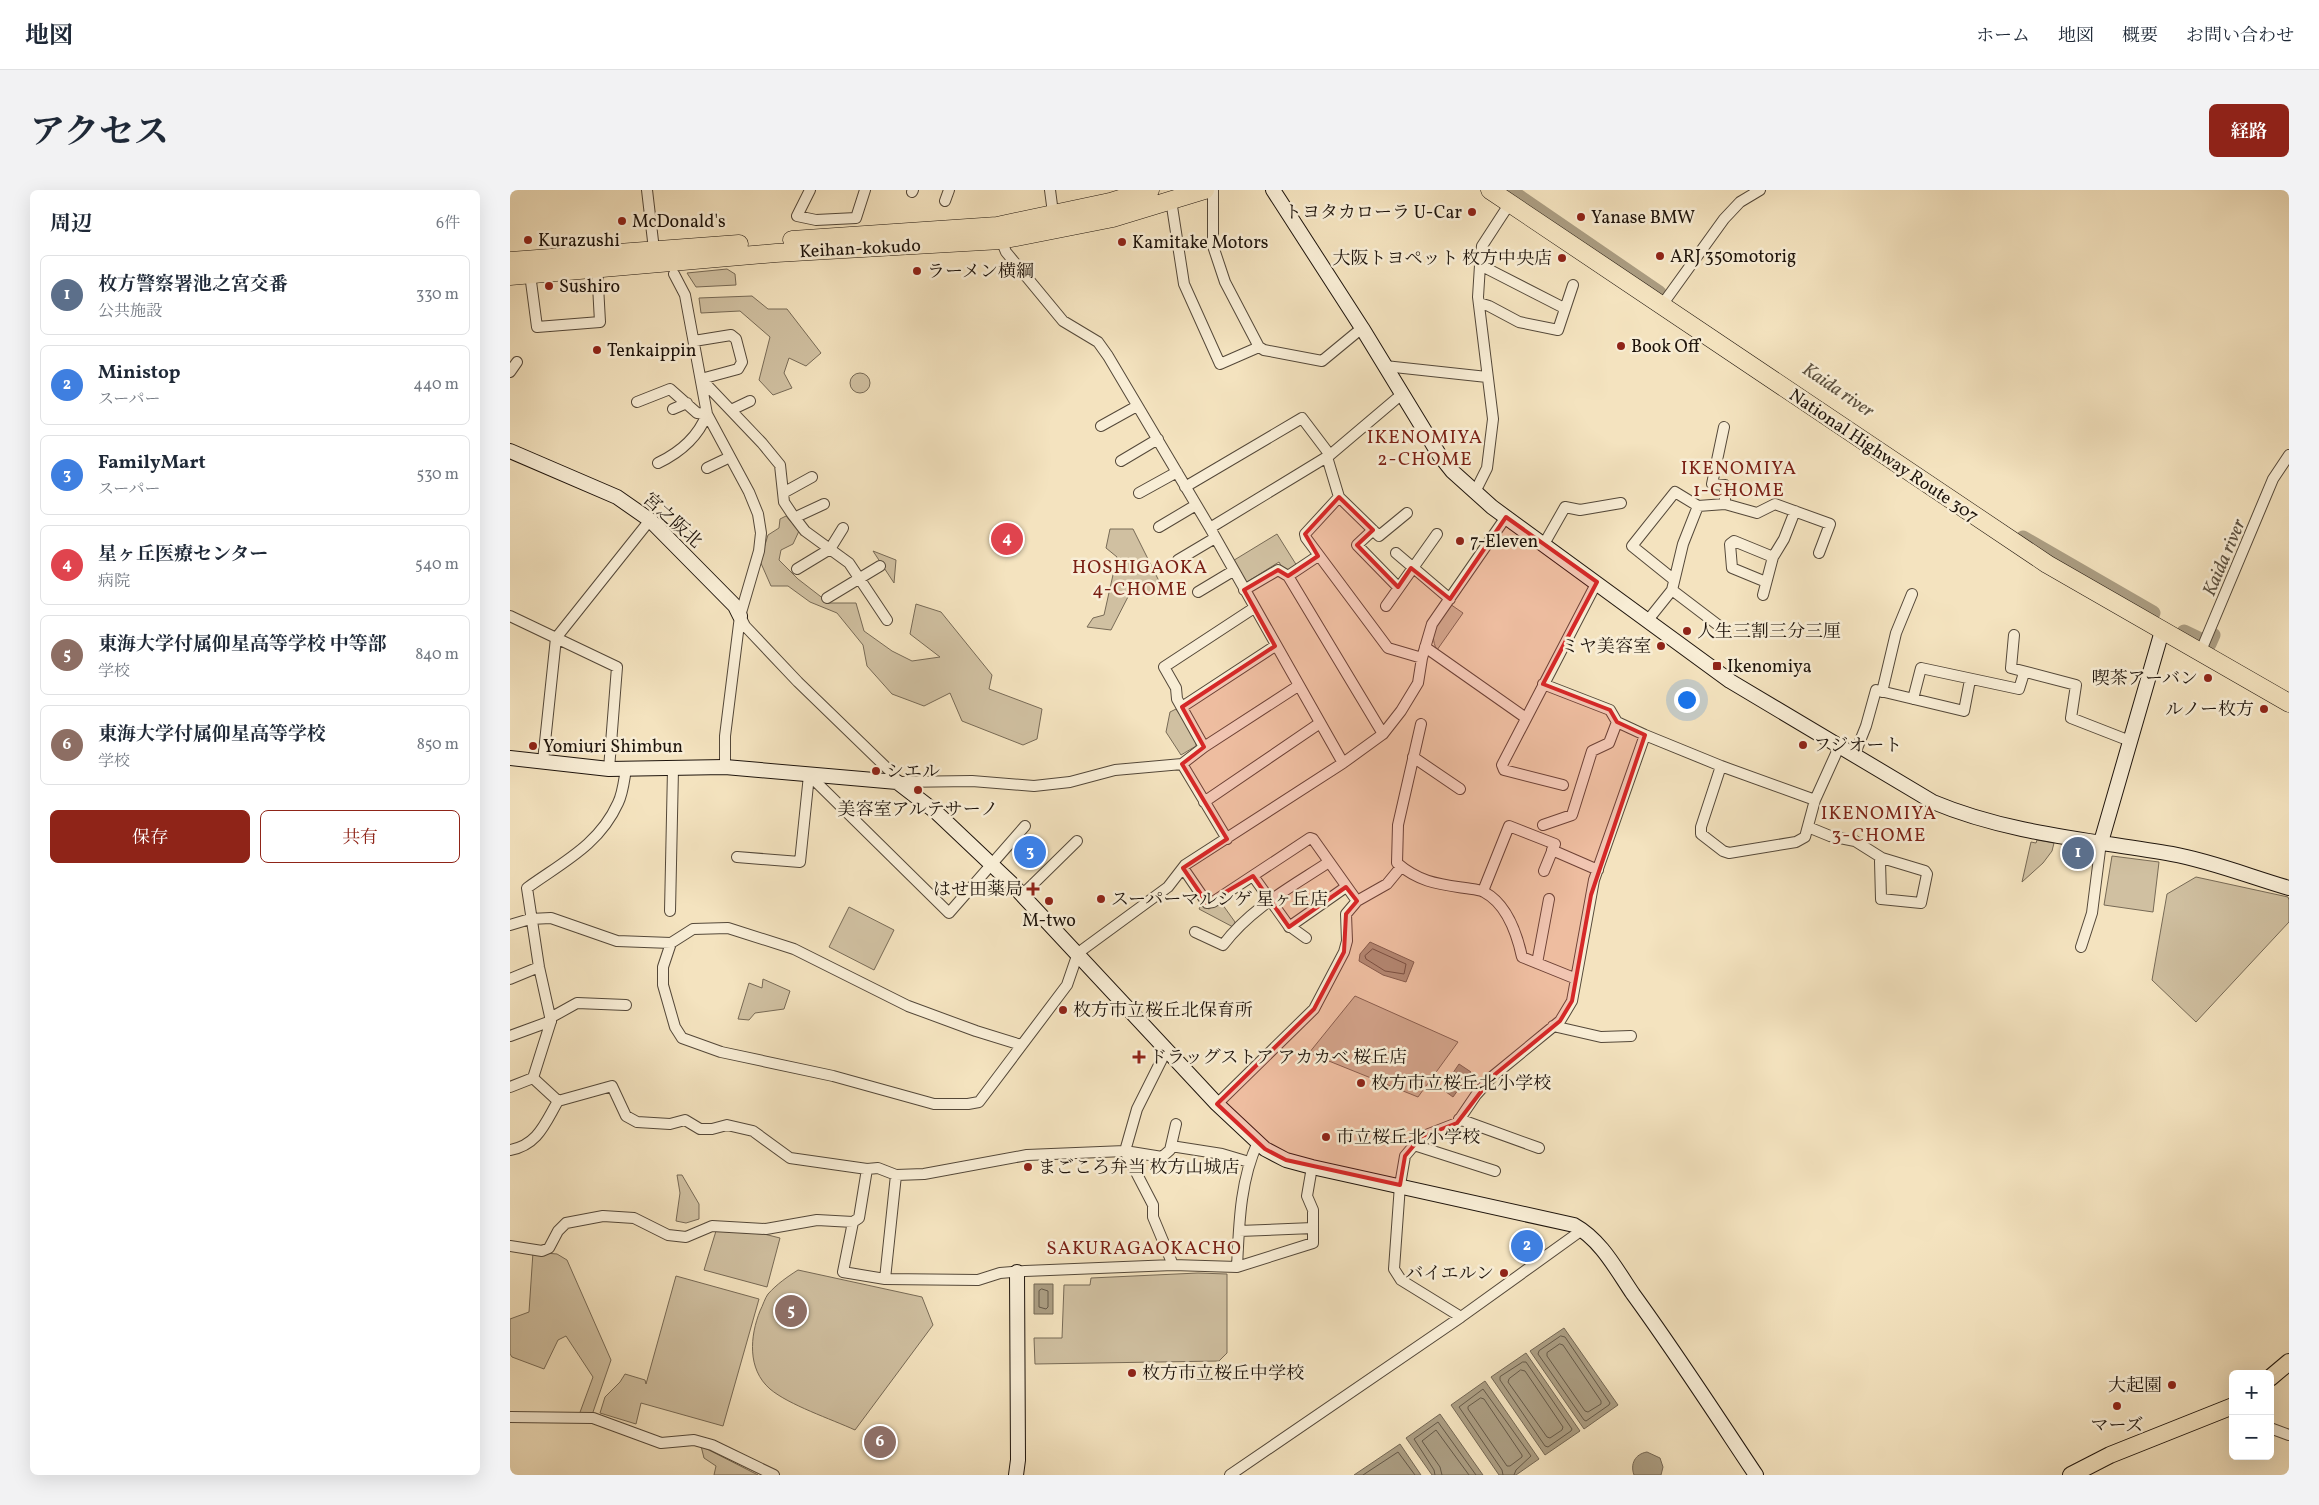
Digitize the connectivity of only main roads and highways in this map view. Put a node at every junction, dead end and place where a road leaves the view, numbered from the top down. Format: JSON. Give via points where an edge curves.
{"nodes":[{"id":1,"x":1150,"y":190,"type":"edge"},
{"id":2,"x":1206,"y":190,"type":"edge"},
{"id":3,"x":1490,"y":190,"type":"edge"},
{"id":4,"x":775,"y":247,"type":"junction"},
{"id":5,"x":510,"y":261,"type":"edge"},
{"id":6,"x":510,"y":276,"type":"edge"},
{"id":7,"x":2289,"y":702,"type":"edge"},
{"id":8,"x":2289,"y":1362,"type":"edge"},
{"id":9,"x":2274,"y":1375,"type":"edge"},
{"id":10,"x":2229,"y":1408,"type":"edge"},
{"id":11,"x":2071,"y":1475,"type":"edge"}],
"edges":[{"from":1,"to":4,"type":"highway","name":"Keihan-kokudo","via":[[1110,202],[997,226]]},
{"from":2,"to":4,"type":"highway","name":"Keihan-kokudo","via":[[1113,218],[1001,240]]},
{"from":3,"to":7,"type":"highway","name":"National Highway Route 307","via":[[2047,564],[2162,631],[2203,646]]},
{"from":4,"to":5,"type":"highway","name":"Keihan-kokudo"},
{"from":4,"to":6,"type":"highway","name":"Keihan-kokudo"},
{"from":8,"to":9,"type":"main road"},
{"from":10,"to":11,"type":"main road","via":[[2110,1454]]}]}
